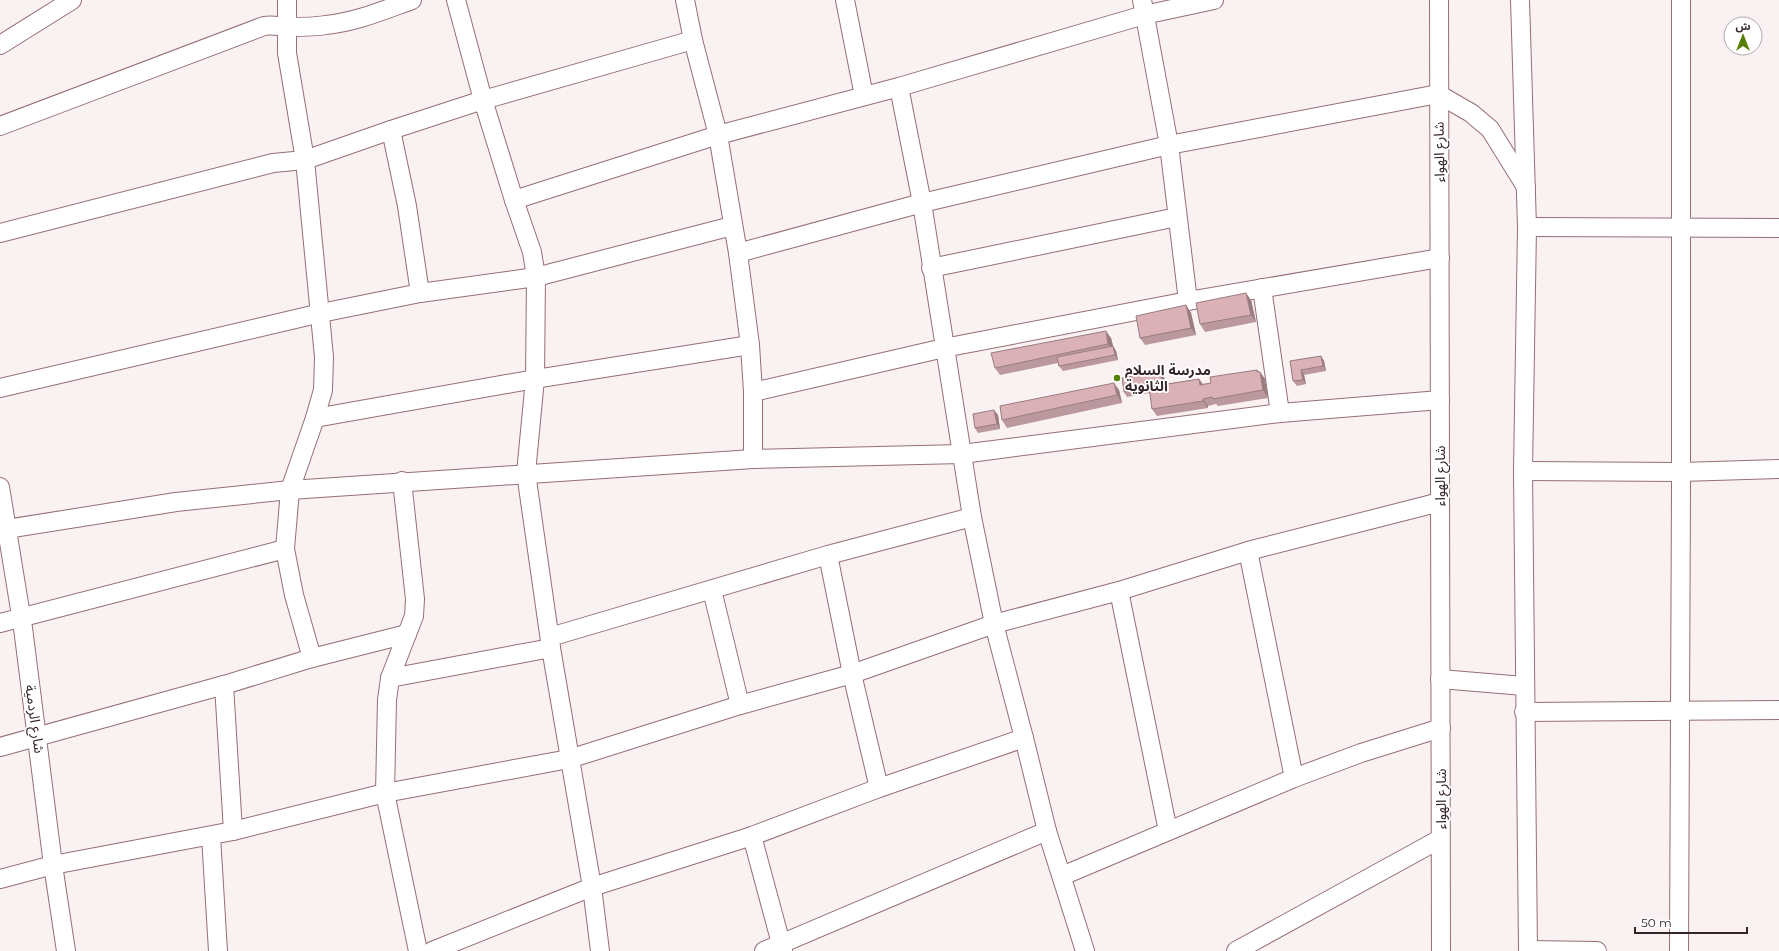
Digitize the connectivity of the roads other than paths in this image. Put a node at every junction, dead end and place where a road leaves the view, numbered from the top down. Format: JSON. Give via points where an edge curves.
{"nodes":[{"id":1,"x":72,"y":0,"type":"edge"},
{"id":2,"x":287,"y":0,"type":"edge"},
{"id":3,"x":412,"y":0,"type":"edge"},
{"id":4,"x":456,"y":0,"type":"edge"},
{"id":5,"x":685,"y":0,"type":"edge"},
{"id":6,"x":845,"y":0,"type":"edge"},
{"id":7,"x":1214,"y":0,"type":"edge"},
{"id":8,"x":1439,"y":0,"type":"edge"},
{"id":9,"x":1520,"y":0,"type":"edge"},
{"id":10,"x":1681,"y":0,"type":"edge"},
{"id":11,"x":1143,"y":7,"type":"edge"},
{"id":12,"x":288,"y":27,"type":"junction"},
{"id":13,"x":693,"y":40,"type":"junction"},
{"id":14,"x":0,"y":45,"type":"edge"},
{"id":15,"x":899,"y":87,"type":"junction"},
{"id":16,"x":1438,"y":94,"type":"junction"},
{"id":17,"x":864,"y":96,"type":"junction"},
{"id":18,"x":483,"y":100,"type":"junction"},
{"id":19,"x":0,"y":126,"type":"edge"},
{"id":20,"x":391,"y":130,"type":"junction"},
{"id":21,"x":718,"y":136,"type":"junction"},
{"id":22,"x":1169,"y":145,"type":"junction"},
{"id":23,"x":305,"y":160,"type":"junction"},
{"id":24,"x":1526,"y":187,"type":"junction"},
{"id":25,"x":514,"y":200,"type":"junction"},
{"id":26,"x":922,"y":204,"type":"junction"},
{"id":27,"x":1177,"y":217,"type":"junction"},
{"id":28,"x":732,"y":226,"type":"junction"},
{"id":29,"x":1527,"y":227,"type":"junction"},
{"id":30,"x":1779,"y":228,"type":"edge"},
{"id":31,"x":1682,"y":229,"type":"junction"},
{"id":32,"x":0,"y":233,"type":"edge"},
{"id":33,"x":738,"y":253,"type":"junction"},
{"id":34,"x":1440,"y":258,"type":"junction"},
{"id":35,"x":931,"y":268,"type":"junction"},
{"id":36,"x":536,"y":277,"type":"junction"},
{"id":37,"x":1262,"y":288,"type":"junction"},
{"id":38,"x":420,"y":293,"type":"junction"},
{"id":39,"x":1188,"y":301,"type":"junction"},
{"id":40,"x":321,"y":313,"type":"junction"},
{"id":41,"x":750,"y":345,"type":"junction"},
{"id":42,"x":944,"y":348,"type":"junction"},
{"id":43,"x":534,"y":379,"type":"junction"},
{"id":44,"x":0,"y":388,"type":"edge"},
{"id":45,"x":753,"y":392,"type":"junction"},
{"id":46,"x":1440,"y":400,"type":"junction"},
{"id":47,"x":1280,"y":413,"type":"junction"},
{"id":48,"x":315,"y":418,"type":"junction"},
{"id":49,"x":962,"y":454,"type":"junction"},
{"id":50,"x":753,"y":459,"type":"junction"},
{"id":51,"x":1779,"y":469,"type":"edge"},
{"id":52,"x":1523,"y":471,"type":"junction"},
{"id":53,"x":1681,"y":472,"type":"junction"},
{"id":54,"x":526,"y":473,"type":"junction"},
{"id":55,"x":402,"y":481,"type":"junction"},
{"id":56,"x":0,"y":487,"type":"edge"},
{"id":57,"x":290,"y":490,"type":"junction"},
{"id":58,"x":1440,"y":502,"type":"junction"},
{"id":59,"x":972,"y":517,"type":"junction"},
{"id":60,"x":3,"y":530,"type":"edge"},
{"id":61,"x":285,"y":549,"type":"junction"},
{"id":62,"x":1248,"y":551,"type":"junction"},
{"id":63,"x":828,"y":555,"type":"junction"},
{"id":64,"x":712,"y":590,"type":"junction"},
{"id":65,"x":1119,"y":591,"type":"junction"},
{"id":66,"x":21,"y":616,"type":"junction"},
{"id":67,"x":0,"y":623,"type":"edge"},
{"id":68,"x":994,"y":624,"type":"junction"},
{"id":69,"x":407,"y":634,"type":"junction"},
{"id":70,"x":550,"y":643,"type":"junction"},
{"id":71,"x":312,"y":658,"type":"junction"},
{"id":72,"x":852,"y":674,"type":"junction"},
{"id":73,"x":390,"y":678,"type":"junction"},
{"id":74,"x":1440,"y":680,"type":"junction"},
{"id":75,"x":224,"y":685,"type":"junction"},
{"id":76,"x":1524,"y":686,"type":"junction"},
{"id":77,"x":740,"y":705,"type":"junction"},
{"id":78,"x":1779,"y":710,"type":"edge"},
{"id":79,"x":1524,"y":712,"type":"junction"},
{"id":80,"x":1680,"y":712,"type":"junction"},
{"id":81,"x":1441,"y":728,"type":"junction"},
{"id":82,"x":38,"y":737,"type":"junction"},
{"id":83,"x":1024,"y":738,"type":"junction"},
{"id":84,"x":0,"y":747,"type":"edge"},
{"id":85,"x":569,"y":759,"type":"junction"},
{"id":86,"x":1294,"y":778,"type":"junction"},
{"id":87,"x":879,"y":788,"type":"junction"},
{"id":88,"x":385,"y":793,"type":"junction"},
{"id":89,"x":233,"y":831,"type":"junction"},
{"id":90,"x":1047,"y":831,"type":"junction"},
{"id":91,"x":1168,"y":831,"type":"junction"},
{"id":92,"x":211,"y":836,"type":"junction"},
{"id":93,"x":752,"y":836,"type":"junction"},
{"id":94,"x":1440,"y":840,"type":"junction"},
{"id":95,"x":53,"y":865,"type":"junction"},
{"id":96,"x":1062,"y":876,"type":"junction"},
{"id":97,"x":0,"y":879,"type":"edge"},
{"id":98,"x":592,"y":887,"type":"junction"},
{"id":99,"x":782,"y":948,"type":"edge"},
{"id":100,"x":1081,"y":950,"type":"edge"},
{"id":101,"x":1439,"y":950,"type":"edge"},
{"id":102,"x":1528,"y":950,"type":"edge"},
{"id":103,"x":66,"y":951,"type":"edge"},
{"id":104,"x":218,"y":951,"type":"edge"},
{"id":105,"x":418,"y":951,"type":"edge"},
{"id":106,"x":432,"y":951,"type":"edge"},
{"id":107,"x":600,"y":951,"type":"edge"},
{"id":108,"x":764,"y":951,"type":"edge"},
{"id":109,"x":1236,"y":951,"type":"edge"},
{"id":110,"x":1597,"y":951,"type":"edge"},
{"id":111,"x":1679,"y":951,"type":"edge"}],
"edges":[{"from":1,"to":14,"type":"street"},
{"from":2,"to":12,"type":"street"},
{"from":3,"to":12,"type":"street","via":[[338,23]]},
{"from":4,"to":18,"type":"street"},
{"from":5,"to":13,"type":"street"},
{"from":6,"to":17,"type":"street"},
{"from":7,"to":11,"type":"street"},
{"from":8,"to":16,"type":"street","name":"شارع الهواء"},
{"from":9,"to":24,"type":"street"},
{"from":10,"to":31,"type":"street"},
{"from":11,"to":15,"type":"street"},
{"from":11,"to":22,"type":"street"},
{"from":12,"to":19,"type":"street","via":[[264,26]]},
{"from":12,"to":23,"type":"street","via":[[287,53]]},
{"from":13,"to":18,"type":"street"},
{"from":13,"to":21,"type":"street"},
{"from":15,"to":17,"type":"street"},
{"from":15,"to":26,"type":"street"},
{"from":16,"to":22,"type":"street"},
{"from":16,"to":24,"type":"street","via":[[1490,129]]},
{"from":16,"to":34,"type":"street","name":"شارع الهواء"},
{"from":17,"to":21,"type":"street"},
{"from":18,"to":20,"type":"street"},
{"from":18,"to":25,"type":"street"},
{"from":20,"to":23,"type":"street"},
{"from":20,"to":38,"type":"street","via":[[407,206]]},
{"from":21,"to":25,"type":"street"},
{"from":21,"to":28,"type":"street"},
{"from":22,"to":26,"type":"street"},
{"from":22,"to":27,"type":"street"},
{"from":23,"to":32,"type":"street","via":[[273,163]]},
{"from":23,"to":40,"type":"street"},
{"from":24,"to":29,"type":"street"},
{"from":25,"to":36,"type":"street","via":[[532,252]]},
{"from":26,"to":33,"type":"street"},
{"from":26,"to":35,"type":"street"},
{"from":27,"to":35,"type":"street"},
{"from":27,"to":39,"type":"street"},
{"from":28,"to":33,"type":"street"},
{"from":28,"to":36,"type":"street"},
{"from":29,"to":31,"type":"street"},
{"from":29,"to":52,"type":"street"},
{"from":30,"to":31,"type":"street"},
{"from":31,"to":53,"type":"street"},
{"from":33,"to":41,"type":"street"},
{"from":34,"to":37,"type":"street"},
{"from":34,"to":46,"type":"street","name":"شارع الهواء"},
{"from":35,"to":42,"type":"street"},
{"from":36,"to":38,"type":"street"},
{"from":36,"to":43,"type":"street"},
{"from":37,"to":39,"type":"street"},
{"from":37,"to":47,"type":"street"},
{"from":38,"to":40,"type":"street"},
{"from":39,"to":42,"type":"street"},
{"from":40,"to":44,"type":"street"},
{"from":40,"to":48,"type":"street","via":[[325,373]]},
{"from":41,"to":43,"type":"street"},
{"from":41,"to":45,"type":"street"},
{"from":42,"to":45,"type":"street"},
{"from":42,"to":49,"type":"street"},
{"from":43,"to":48,"type":"street"},
{"from":43,"to":54,"type":"street"},
{"from":45,"to":50,"type":"street"},
{"from":46,"to":47,"type":"street"},
{"from":46,"to":58,"type":"street","name":"شارع الهواء"},
{"from":47,"to":49,"type":"street"},
{"from":48,"to":57,"type":"street"},
{"from":49,"to":50,"type":"street"},
{"from":49,"to":59,"type":"street"},
{"from":50,"to":54,"type":"street"},
{"from":51,"to":53,"type":"street"},
{"from":52,"to":53,"type":"street"},
{"from":52,"to":76,"type":"street"},
{"from":53,"to":80,"type":"street"},
{"from":54,"to":55,"type":"street"},
{"from":54,"to":70,"type":"street"},
{"from":55,"to":57,"type":"street"},
{"from":55,"to":69,"type":"street","via":[[415,599],[414,616]]},
{"from":56,"to":60,"type":"street","name":"شارع الردمية"},
{"from":57,"to":60,"type":"street","via":[[176,502]]},
{"from":57,"to":61,"type":"street"},
{"from":58,"to":62,"type":"street"},
{"from":58,"to":74,"type":"street","name":"شارع الهواء"},
{"from":59,"to":63,"type":"street"},
{"from":59,"to":68,"type":"street"},
{"from":60,"to":66,"type":"street","name":"شارع الردمية"},
{"from":61,"to":66,"type":"street"},
{"from":61,"to":71,"type":"street","via":[[294,595]]},
{"from":62,"to":65,"type":"street"},
{"from":62,"to":86,"type":"street"},
{"from":63,"to":64,"type":"street"},
{"from":63,"to":72,"type":"street"},
{"from":64,"to":70,"type":"street"},
{"from":64,"to":77,"type":"street"},
{"from":65,"to":68,"type":"street"},
{"from":65,"to":91,"type":"street"},
{"from":66,"to":67,"type":"street"},
{"from":66,"to":82,"type":"street","name":"شارع الردمية"},
{"from":68,"to":72,"type":"street"},
{"from":68,"to":83,"type":"street"},
{"from":69,"to":71,"type":"street"},
{"from":69,"to":73,"type":"street"},
{"from":70,"to":73,"type":"street"},
{"from":70,"to":85,"type":"street"},
{"from":71,"to":75,"type":"street"},
{"from":72,"to":77,"type":"street"},
{"from":72,"to":87,"type":"street"},
{"from":73,"to":88,"type":"street","via":[[387,700]]},
{"from":74,"to":76,"type":"street"},
{"from":74,"to":81,"type":"street","name":"شارع الهواء"},
{"from":75,"to":82,"type":"street"},
{"from":75,"to":89,"type":"street"},
{"from":76,"to":79,"type":"street"},
{"from":77,"to":85,"type":"street"},
{"from":78,"to":80,"type":"street"},
{"from":79,"to":80,"type":"street"},
{"from":79,"to":102,"type":"street"},
{"from":80,"to":111,"type":"street"},
{"from":81,"to":86,"type":"street","via":[[1361,753]]},
{"from":81,"to":94,"type":"street","name":"شارع الهواء"},
{"from":82,"to":84,"type":"street"},
{"from":82,"to":95,"type":"street","name":"شارع الردمية"},
{"from":83,"to":87,"type":"street"},
{"from":83,"to":90,"type":"street"},
{"from":85,"to":88,"type":"street"},
{"from":85,"to":98,"type":"street"},
{"from":86,"to":91,"type":"street"},
{"from":87,"to":93,"type":"street"},
{"from":88,"to":89,"type":"street"},
{"from":88,"to":105,"type":"street"},
{"from":89,"to":92,"type":"street"},
{"from":90,"to":96,"type":"street"},
{"from":90,"to":99,"type":"street"},
{"from":91,"to":96,"type":"street"},
{"from":92,"to":95,"type":"street"},
{"from":92,"to":104,"type":"street"},
{"from":93,"to":98,"type":"street"},
{"from":93,"to":99,"type":"street"},
{"from":94,"to":101,"type":"street","name":"شارع الهواء"},
{"from":94,"to":109,"type":"street"},
{"from":95,"to":97,"type":"street"},
{"from":95,"to":103,"type":"street","name":"شارع الردمية"},
{"from":96,"to":100,"type":"street"},
{"from":98,"to":106,"type":"street"},
{"from":98,"to":107,"type":"street"},
{"from":99,"to":108,"type":"street"},
{"from":102,"to":110,"type":"street"}]}
